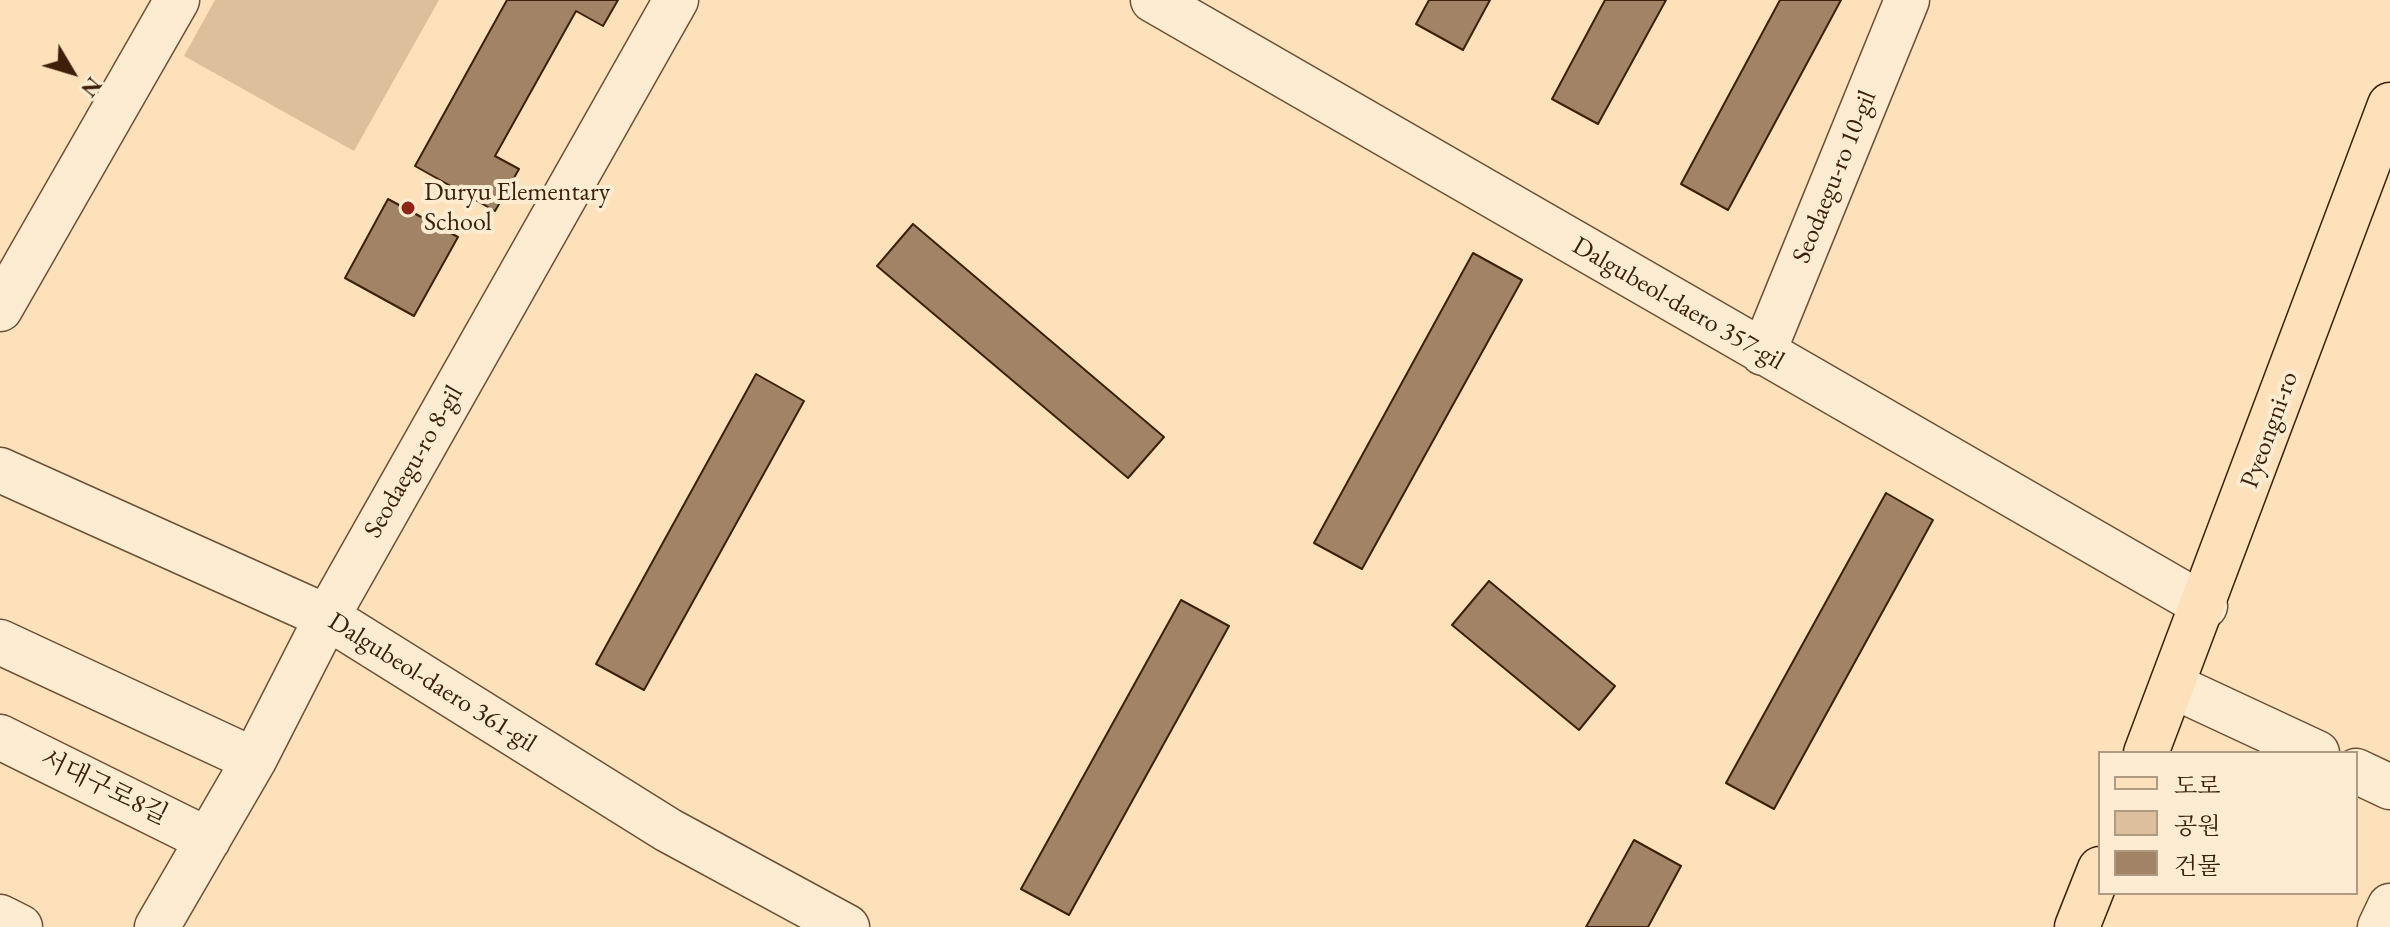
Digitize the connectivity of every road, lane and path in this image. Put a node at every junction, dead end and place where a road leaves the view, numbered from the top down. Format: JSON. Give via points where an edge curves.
{"nodes":[{"id":1,"x":177,"y":0,"type":"edge"},
{"id":2,"x":676,"y":0,"type":"edge"},
{"id":3,"x":1153,"y":0,"type":"edge"},
{"id":4,"x":1907,"y":0,"type":"edge"},
{"id":5,"x":2390,"y":105,"type":"edge"},
{"id":6,"x":4,"y":297,"type":"edge"},
{"id":7,"x":1763,"y":353,"type":"junction"},
{"id":8,"x":0,"y":470,"type":"edge"},
{"id":9,"x":2205,"y":606,"type":"junction"},
{"id":10,"x":327,"y":617,"type":"junction"},
{"id":11,"x":0,"y":642,"type":"edge"},
{"id":12,"x":2173,"y":686,"type":"junction"},
{"id":13,"x":0,"y":737,"type":"edge"},
{"id":14,"x":2147,"y":751,"type":"edge"},
{"id":15,"x":2313,"y":751,"type":"edge"},
{"id":16,"x":254,"y":760,"type":"junction"},
{"id":17,"x":2358,"y":772,"type":"edge"},
{"id":18,"x":2390,"y":787,"type":"edge"},
{"id":19,"x":208,"y":840,"type":"junction"},
{"id":20,"x":2098,"y":874,"type":"edge"},
{"id":21,"x":2390,"y":906,"type":"edge"},
{"id":22,"x":0,"y":917,"type":"edge"},
{"id":23,"x":20,"y":927,"type":"edge"},
{"id":24,"x":157,"y":927,"type":"edge"},
{"id":25,"x":847,"y":927,"type":"edge"},
{"id":26,"x":2077,"y":927,"type":"edge"},
{"id":27,"x":2380,"y":927,"type":"edge"}],
"edges":[{"from":1,"to":6,"type":"street"},
{"from":2,"to":10,"type":"street","name":"Seodaegu-ro 8-gil"},
{"from":3,"to":7,"type":"street","name":"Dalgubeol-daero 357-gil"},
{"from":4,"to":7,"type":"street","name":"Seodaegu-ro 10-gil"},
{"from":5,"to":9,"type":"main road","name":"Pyeongni-ro"},
{"from":7,"to":9,"type":"street","name":"Dalgubeol-daero 357-gil"},
{"from":8,"to":10,"type":"street","name":"Dalgubeol-daero 361-gil"},
{"from":9,"to":12,"type":"main road","name":"Pyeongni-ro"},
{"from":10,"to":16,"type":"street","name":"Seodaegu-ro 8-gil"},
{"from":10,"to":25,"type":"street","name":"Dalgubeol-daero 361-gil","via":[[668,830]]},
{"from":11,"to":16,"type":"street"},
{"from":12,"to":14,"type":"main road","name":"Pyeongni-ro"},
{"from":12,"to":15,"type":"street"},
{"from":13,"to":19,"type":"street","name":"서대구로8길"},
{"from":16,"to":19,"type":"street","name":"Seodaegu-ro 8-gil"},
{"from":17,"to":18,"type":"street"},
{"from":19,"to":24,"type":"street","name":"Seodaegu-ro 8-gil"},
{"from":20,"to":26,"type":"main road"},
{"from":21,"to":27,"type":"street"},
{"from":22,"to":23,"type":"street"}]}
